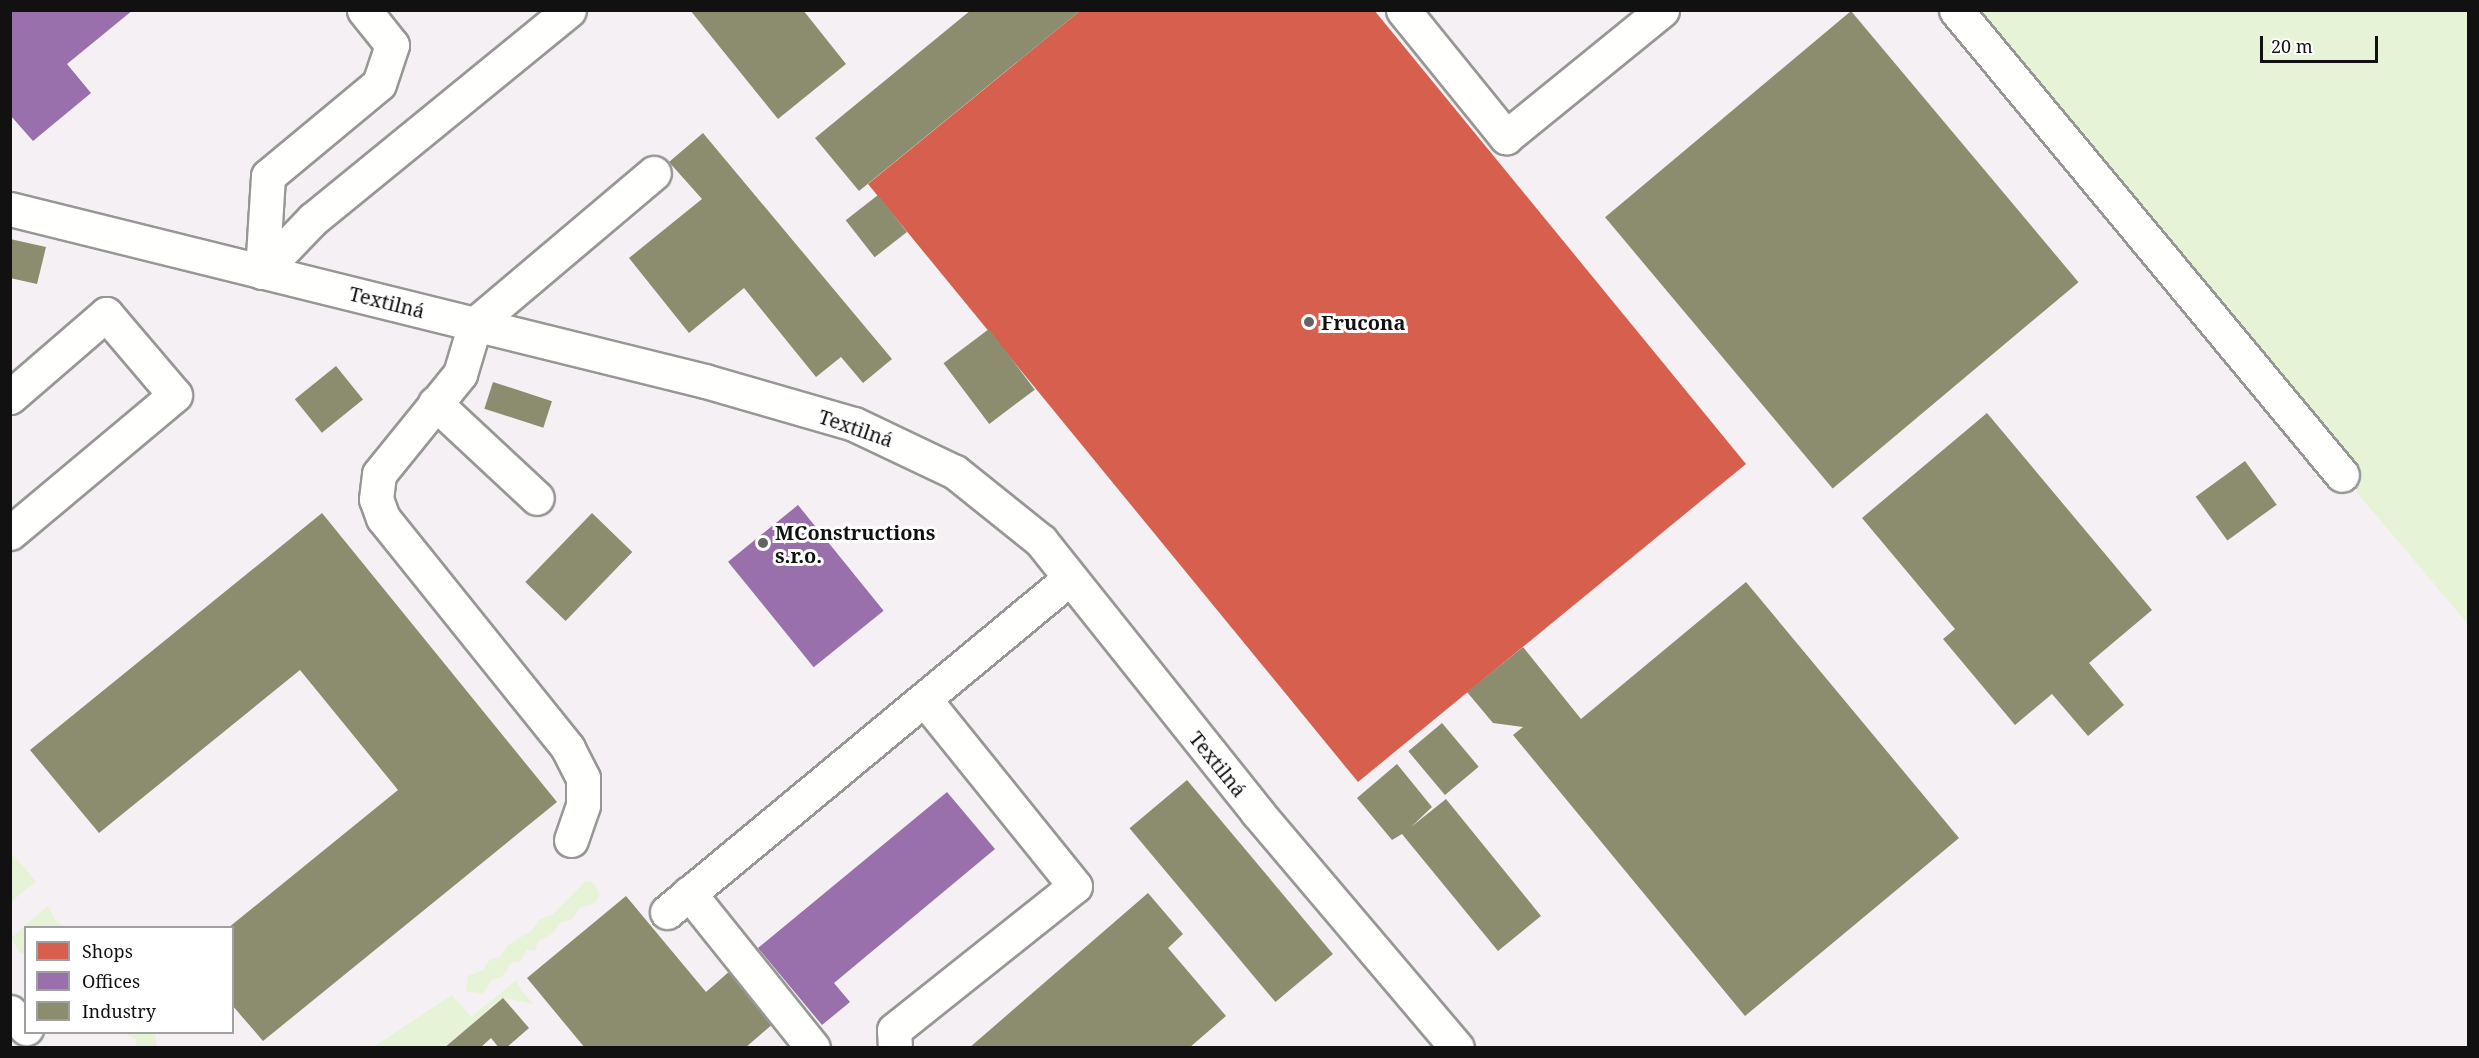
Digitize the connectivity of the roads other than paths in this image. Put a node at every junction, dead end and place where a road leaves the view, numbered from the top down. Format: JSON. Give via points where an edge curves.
{"nodes":[{"id":1,"x":569,"y":10,"type":"edge"},
{"id":2,"x":1403,"y":10,"type":"edge"},
{"id":3,"x":1662,"y":10,"type":"edge"},
{"id":4,"x":1956,"y":10,"type":"edge"},
{"id":5,"x":372,"y":14,"type":"edge"},
{"id":6,"x":654,"y":173,"type":"dead end"},
{"id":7,"x":10,"y":209,"type":"edge"},
{"id":8,"x":262,"y":272,"type":"junction"},
{"id":9,"x":475,"y":324,"type":"junction"},
{"id":10,"x":10,"y":397,"type":"edge"},
{"id":11,"x":435,"y":403,"type":"junction"},
{"id":12,"x":2342,"y":475,"type":"dead end"},
{"id":13,"x":537,"y":498,"type":"dead end"},
{"id":14,"x":10,"y":533,"type":"edge"},
{"id":15,"x":1070,"y":578,"type":"junction"},
{"id":16,"x":924,"y":699,"type":"junction"},
{"id":17,"x":571,"y":840,"type":"dead end"},
{"id":18,"x":10,"y":1012,"type":"edge"},
{"id":19,"x":24,"y":1026,"type":"edge"},
{"id":20,"x":31,"y":1034,"type":"edge"},
{"id":21,"x":43,"y":1047,"type":"edge"},
{"id":22,"x":813,"y":1047,"type":"edge"},
{"id":23,"x":895,"y":1047,"type":"edge"},
{"id":24,"x":1457,"y":1047,"type":"edge"}],
"edges":[{"from":1,"to":8,"type":"lane","via":[[313,219]]},
{"from":2,"to":3,"type":"lane","via":[[1506,137]]},
{"from":4,"to":12,"type":"lane"},
{"from":5,"to":8,"type":"lane","via":[[392,45],[379,84],[268,176]]},
{"from":6,"to":9,"type":"lane"},
{"from":7,"to":8,"type":"lane","name":"Textilná"},
{"from":8,"to":9,"type":"lane","name":"Textilná"},
{"from":9,"to":11,"type":"lane","via":[[460,374]]},
{"from":9,"to":15,"type":"lane","name":"Textilná","via":[[705,381],[854,424],[905,445],[955,472],[999,505],[1041,541]]},
{"from":10,"to":14,"type":"lane","via":[[106,314],[175,396]]},
{"from":11,"to":13,"type":"lane"},
{"from":11,"to":17,"type":"lane","via":[[379,474],[376,499],[384,518],[568,748],[583,778],[583,805]]},
{"from":15,"to":16,"type":"lane"},
{"from":15,"to":24,"type":"lane","name":"Textilná","via":[[1257,812]]},
{"from":16,"to":22,"type":"lane","via":[[678,902]]},
{"from":16,"to":23,"type":"lane","via":[[1075,886],[894,1030]]},
{"from":18,"to":19,"type":"lane"},
{"from":20,"to":21,"type":"lane"}]}
